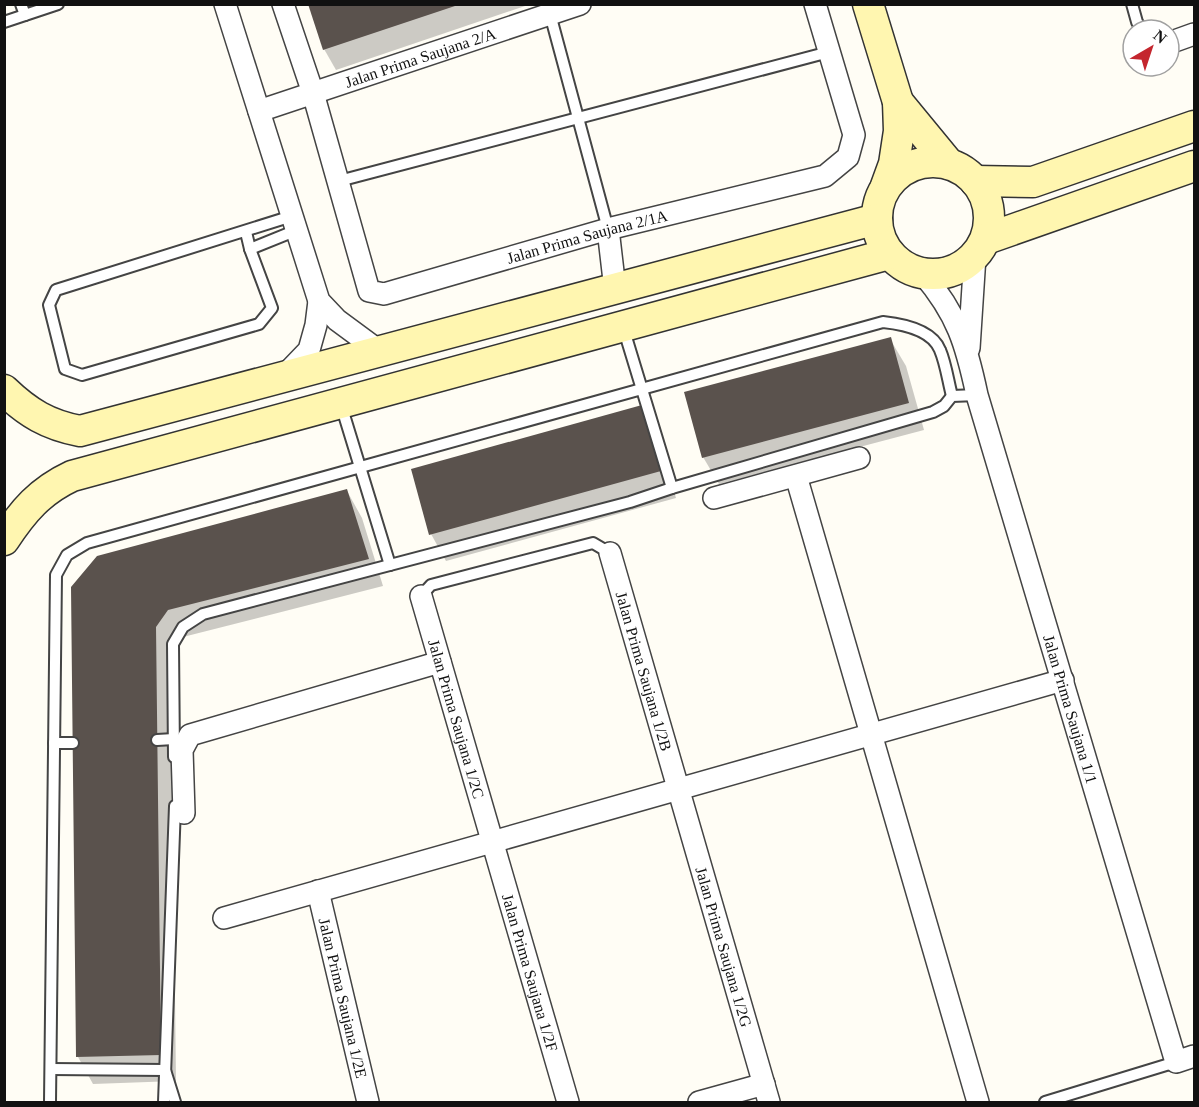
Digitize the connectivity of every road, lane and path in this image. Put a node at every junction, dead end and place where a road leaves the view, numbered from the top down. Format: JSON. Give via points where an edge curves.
{"nodes":[{"id":1,"x":58,"y":4,"type":"edge"},
{"id":2,"x":225,"y":4,"type":"edge"},
{"id":3,"x":283,"y":4,"type":"edge"},
{"id":4,"x":580,"y":4,"type":"edge"},
{"id":5,"x":815,"y":4,"type":"edge"},
{"id":6,"x":868,"y":4,"type":"edge"},
{"id":7,"x":23,"y":10,"type":"edge"},
{"id":8,"x":550,"y":14,"type":"junction"},
{"id":9,"x":4,"y":22,"type":"edge"},
{"id":10,"x":829,"y":52,"type":"junction"},
{"id":11,"x":313,"y":93,"type":"junction"},
{"id":12,"x":898,"y":102,"type":"junction"},
{"id":13,"x":259,"y":111,"type":"junction"},
{"id":14,"x":578,"y":118,"type":"junction"},
{"id":15,"x":1194,"y":126,"type":"edge"},
{"id":16,"x":950,"y":164,"type":"junction"},
{"id":17,"x":1194,"y":166,"type":"edge"},
{"id":18,"x":975,"y":181,"type":"junction"},
{"id":19,"x":339,"y":182,"type":"junction"},
{"id":20,"x":886,"y":186,"type":"junction"},
{"id":21,"x":877,"y":219,"type":"junction"},
{"id":22,"x":294,"y":223,"type":"junction"},
{"id":23,"x":608,"y":229,"type":"junction"},
{"id":24,"x":246,"y":231,"type":"junction"},
{"id":25,"x":981,"y":248,"type":"junction"},
{"id":26,"x":250,"y":249,"type":"junction"},
{"id":27,"x":889,"y":254,"type":"junction"},
{"id":28,"x":922,"y":274,"type":"junction"},
{"id":29,"x":615,"y":289,"type":"junction"},
{"id":30,"x":319,"y":301,"type":"junction"},
{"id":31,"x":623,"y":327,"type":"junction"},
{"id":32,"x":379,"y":351,"type":"junction"},
{"id":33,"x":969,"y":354,"type":"junction"},
{"id":34,"x":282,"y":378,"type":"junction"},
{"id":35,"x":643,"y":388,"type":"junction"},
{"id":36,"x":4,"y":390,"type":"edge"},
{"id":37,"x":977,"y":395,"type":"junction"},
{"id":38,"x":952,"y":396,"type":"junction"},
{"id":39,"x":340,"y":403,"type":"junction"},
{"id":40,"x":859,"y":458,"type":"dead end"},
{"id":41,"x":361,"y":467,"type":"junction"},
{"id":42,"x":796,"y":476,"type":"junction"},
{"id":43,"x":672,"y":488,"type":"junction"},
{"id":44,"x":714,"y":498,"type":"dead end"},
{"id":45,"x":4,"y":540,"type":"edge"},
{"id":46,"x":610,"y":553,"type":"joint"},
{"id":47,"x":390,"y":565,"type":"junction"},
{"id":48,"x":421,"y":596,"type":"joint"},
{"id":49,"x":440,"y":662,"type":"junction"},
{"id":50,"x":1063,"y":680,"type":"junction"},
{"id":51,"x":871,"y":735,"type":"junction"},
{"id":52,"x":174,"y":739,"type":"junction"},
{"id":53,"x":157,"y":740,"type":"dead end"},
{"id":54,"x":54,"y":743,"type":"junction"},
{"id":55,"x":73,"y":743,"type":"dead end"},
{"id":56,"x":679,"y":789,"type":"junction"},
{"id":57,"x":184,"y":813,"type":"dead end"},
{"id":58,"x":492,"y":842,"type":"junction"},
{"id":59,"x":318,"y":891,"type":"junction"},
{"id":60,"x":224,"y":918,"type":"dead end"},
{"id":61,"x":1185,"y":1059,"type":"edge"},
{"id":62,"x":51,"y":1069,"type":"junction"},
{"id":63,"x":165,"y":1070,"type":"junction"},
{"id":64,"x":767,"y":1093,"type":"edge"},
{"id":65,"x":50,"y":1102,"type":"edge"},
{"id":66,"x":164,"y":1102,"type":"edge"},
{"id":67,"x":174,"y":1102,"type":"edge"},
{"id":68,"x":368,"y":1102,"type":"edge"},
{"id":69,"x":568,"y":1102,"type":"edge"},
{"id":70,"x":699,"y":1102,"type":"edge"},
{"id":71,"x":978,"y":1102,"type":"edge"},
{"id":72,"x":1045,"y":1102,"type":"edge"}],
"edges":[{"from":1,"to":7,"type":"lane"},
{"from":2,"to":13,"type":"street"},
{"from":3,"to":11,"type":"street","name":"Jalan Prima Saujana 2/1A"},
{"from":4,"to":8,"type":"street","name":"Jalan Prima Saujana 2/A"},
{"from":5,"to":10,"type":"street","name":"Jalan Prima Saujana 2/1A"},
{"from":6,"to":12,"type":"street"},
{"from":7,"to":9,"type":"lane"},
{"from":8,"to":11,"type":"street","name":"Jalan Prima Saujana 2/A"},
{"from":8,"to":14,"type":"lane"},
{"from":10,"to":14,"type":"lane"},
{"from":10,"to":23,"type":"street","name":"Jalan Prima Saujana 2/1A","via":[[854,135],[848,157],[825,176]]},
{"from":11,"to":13,"type":"street","name":"Jalan Prima Saujana 2/A"},
{"from":11,"to":19,"type":"street","name":"Jalan Prima Saujana 2/1A"},
{"from":12,"to":16,"type":"street"},
{"from":12,"to":20,"type":"street","via":[[899,131]]},
{"from":13,"to":22,"type":"street"},
{"from":14,"to":19,"type":"lane"},
{"from":14,"to":23,"type":"lane"},
{"from":15,"to":18,"type":"street","via":[[1033,182]]},
{"from":16,"to":18,"type":"street"},
{"from":16,"to":20,"type":"street","via":[[921,163],[908,167]]},
{"from":17,"to":25,"type":"street"},
{"from":18,"to":25,"type":"street","via":[[989,208],[989,224]]},
{"from":19,"to":23,"type":"street","name":"Jalan Prima Saujana 2/1A","via":[[369,291],[384,294]]},
{"from":20,"to":21,"type":"street"},
{"from":21,"to":27,"type":"street"},
{"from":21,"to":29,"type":"street"},
{"from":22,"to":24,"type":"lane"},
{"from":22,"to":26,"type":"lane"},
{"from":22,"to":30,"type":"street"},
{"from":23,"to":29,"type":"street"},
{"from":24,"to":26,"type":"lane"},
{"from":24,"to":26,"type":"lane","via":[[56,290],[49,305],[65,369],[82,375],[259,324],[272,308]]},
{"from":25,"to":28,"type":"street","via":[[960,268],[942,274]]},
{"from":25,"to":33,"type":"street"},
{"from":27,"to":28,"type":"street","via":[[904,267]]},
{"from":27,"to":31,"type":"street"},
{"from":28,"to":33,"type":"street","via":[[953,314]]},
{"from":29,"to":32,"type":"street"},
{"from":30,"to":32,"type":"street","via":[[337,320]]},
{"from":30,"to":34,"type":"street","via":[[309,350]]},
{"from":31,"to":35,"type":"lane"},
{"from":31,"to":39,"type":"street"},
{"from":32,"to":34,"type":"street"},
{"from":33,"to":37,"type":"street","name":"Jalan Prima Saujana 1/1"},
{"from":34,"to":36,"type":"street","via":[[80,431],[57,427]]},
{"from":35,"to":38,"type":"lane","via":[[883,322],[924,333],[940,348]]},
{"from":35,"to":41,"type":"lane"},
{"from":35,"to":43,"type":"lane"},
{"from":37,"to":38,"type":"lane"},
{"from":37,"to":50,"type":"street","name":"Jalan Prima Saujana 1/1"},
{"from":38,"to":43,"type":"lane","via":[[944,406],[915,418]]},
{"from":39,"to":41,"type":"lane"},
{"from":39,"to":45,"type":"street","via":[[72,476],[53,484],[33,501]]},
{"from":40,"to":42,"type":"street"},
{"from":41,"to":47,"type":"lane"},
{"from":41,"to":54,"type":"lane","via":[[87,543],[67,555],[56,575]]},
{"from":42,"to":44,"type":"street"},
{"from":42,"to":51,"type":"street"},
{"from":43,"to":47,"type":"lane"},
{"from":46,"to":48,"type":"lane","via":[[593,543],[431,585]]},
{"from":46,"to":56,"type":"street","name":"Jalan Prima Saujana 1/2B"},
{"from":47,"to":52,"type":"lane","via":[[203,614],[183,627],[173,644]]},
{"from":48,"to":49,"type":"street","name":"Jalan Prima Saujana 1/2C"},
{"from":49,"to":57,"type":"street","via":[[190,735],[182,750]]},
{"from":49,"to":58,"type":"street","name":"Jalan Prima Saujana 1/2C"},
{"from":50,"to":51,"type":"street"},
{"from":50,"to":61,"type":"street","name":"Jalan Prima Saujana 1/1"},
{"from":51,"to":56,"type":"street"},
{"from":51,"to":71,"type":"street"},
{"from":52,"to":53,"type":"lane"},
{"from":52,"to":63,"type":"lane","via":[[175,823]]},
{"from":54,"to":55,"type":"lane"},
{"from":54,"to":62,"type":"lane"},
{"from":56,"to":58,"type":"street"},
{"from":56,"to":64,"type":"street","name":"Jalan Prima Saujana 1/2G"},
{"from":58,"to":59,"type":"street"},
{"from":58,"to":69,"type":"street","name":"Jalan Prima Saujana 1/2F"},
{"from":59,"to":60,"type":"street"},
{"from":59,"to":68,"type":"street","name":"Jalan Prima Saujana 1/2E"},
{"from":61,"to":72,"type":"lane"},
{"from":62,"to":63,"type":"lane"},
{"from":62,"to":65,"type":"lane"},
{"from":63,"to":66,"type":"lane"},
{"from":63,"to":67,"type":"lane"},
{"from":64,"to":70,"type":"street"}]}
